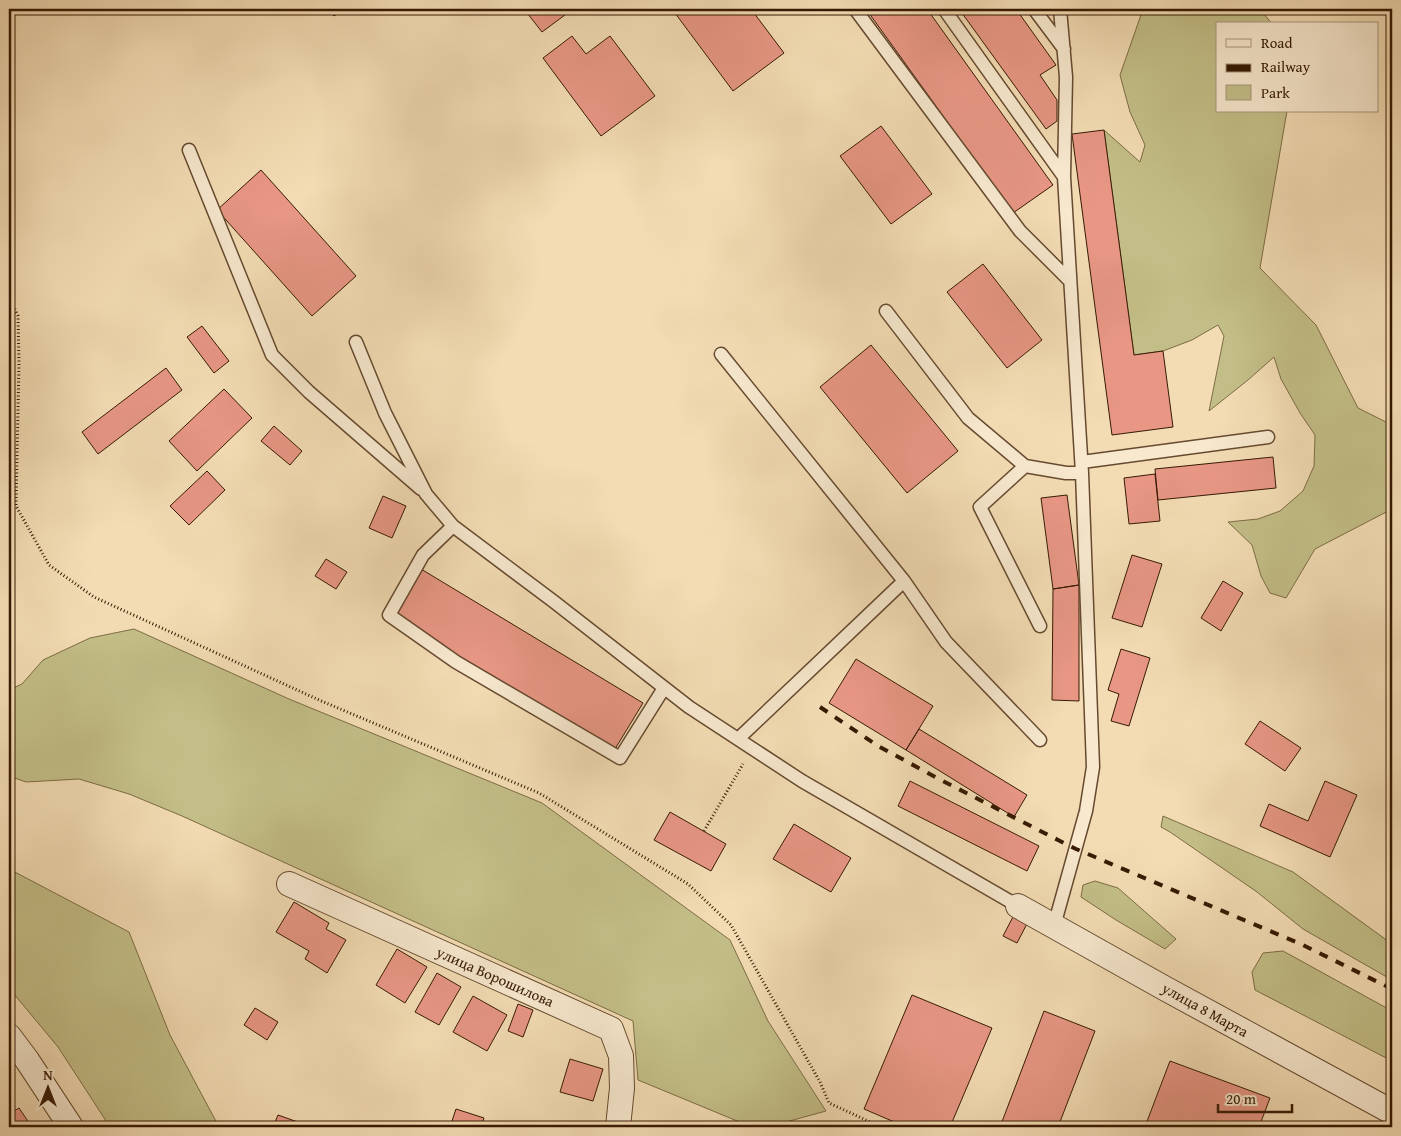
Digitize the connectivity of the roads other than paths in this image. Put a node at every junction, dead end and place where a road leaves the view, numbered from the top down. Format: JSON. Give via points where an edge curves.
{"nodes":[{"id":1,"x":855,"y":9,"type":"edge"},
{"id":2,"x":944,"y":9,"type":"edge"},
{"id":3,"x":1034,"y":9,"type":"edge"},
{"id":4,"x":1060,"y":9,"type":"edge"},
{"id":5,"x":1064,"y":49,"type":"junction"},
{"id":6,"x":189,"y":150,"type":"dead end"},
{"id":7,"x":1064,"y":177,"type":"junction"},
{"id":8,"x":1070,"y":281,"type":"junction"},
{"id":9,"x":886,"y":311,"type":"dead end"},
{"id":10,"x":356,"y":342,"type":"dead end"},
{"id":11,"x":720,"y":354,"type":"dead end"},
{"id":12,"x":1268,"y":437,"type":"dead end"},
{"id":13,"x":1024,"y":466,"type":"junction"},
{"id":14,"x":1082,"y":467,"type":"junction"},
{"id":15,"x":426,"y":494,"type":"junction"},
{"id":16,"x":453,"y":526,"type":"junction"},
{"id":17,"x":904,"y":581,"type":"junction"},
{"id":18,"x":1040,"y":626,"type":"dead end"},
{"id":19,"x":664,"y":688,"type":"junction"},
{"id":20,"x":738,"y":739,"type":"junction"},
{"id":21,"x":1040,"y":740,"type":"dead end"},
{"id":22,"x":288,"y":884,"type":"dead end"},
{"id":23,"x":1018,"y":906,"type":"joint"},
{"id":24,"x":1054,"y":926,"type":"junction"},
{"id":25,"x":9,"y":1036,"type":"edge"},
{"id":26,"x":1392,"y":1112,"type":"edge"},
{"id":27,"x":71,"y":1127,"type":"edge"},
{"id":28,"x":618,"y":1127,"type":"edge"}],
"edges":[{"from":1,"to":8,"type":"lane","via":[[1020,231]]},
{"from":2,"to":7,"type":"lane"},
{"from":3,"to":5,"type":"lane"},
{"from":4,"to":5,"type":"lane"},
{"from":5,"to":7,"type":"lane"},
{"from":6,"to":15,"type":"lane","via":[[272,355],[309,392]]},
{"from":7,"to":8,"type":"lane"},
{"from":8,"to":14,"type":"lane"},
{"from":9,"to":13,"type":"lane","via":[[968,418]]},
{"from":10,"to":15,"type":"lane"},
{"from":11,"to":17,"type":"lane"},
{"from":12,"to":14,"type":"lane"},
{"from":13,"to":14,"type":"lane","via":[[1066,473]]},
{"from":13,"to":18,"type":"lane","via":[[980,507]]},
{"from":14,"to":24,"type":"lane","via":[[1093,767],[1086,811]]},
{"from":15,"to":16,"type":"lane"},
{"from":16,"to":19,"type":"lane"},
{"from":16,"to":19,"type":"lane","via":[[423,555],[389,615],[456,662],[620,758]]},
{"from":17,"to":20,"type":"lane"},
{"from":17,"to":21,"type":"lane","via":[[946,642]]},
{"from":19,"to":20,"type":"lane"},
{"from":20,"to":23,"type":"lane","via":[[802,781]]},
{"from":22,"to":28,"type":"street","name":"улица Ворошилова","via":[[611,1029],[622,1056]]},
{"from":23,"to":24,"type":"street","name":"улица 8 Марта"},
{"from":24,"to":26,"type":"street","name":"улица 8 Марта"},
{"from":25,"to":27,"type":"street"}]}
